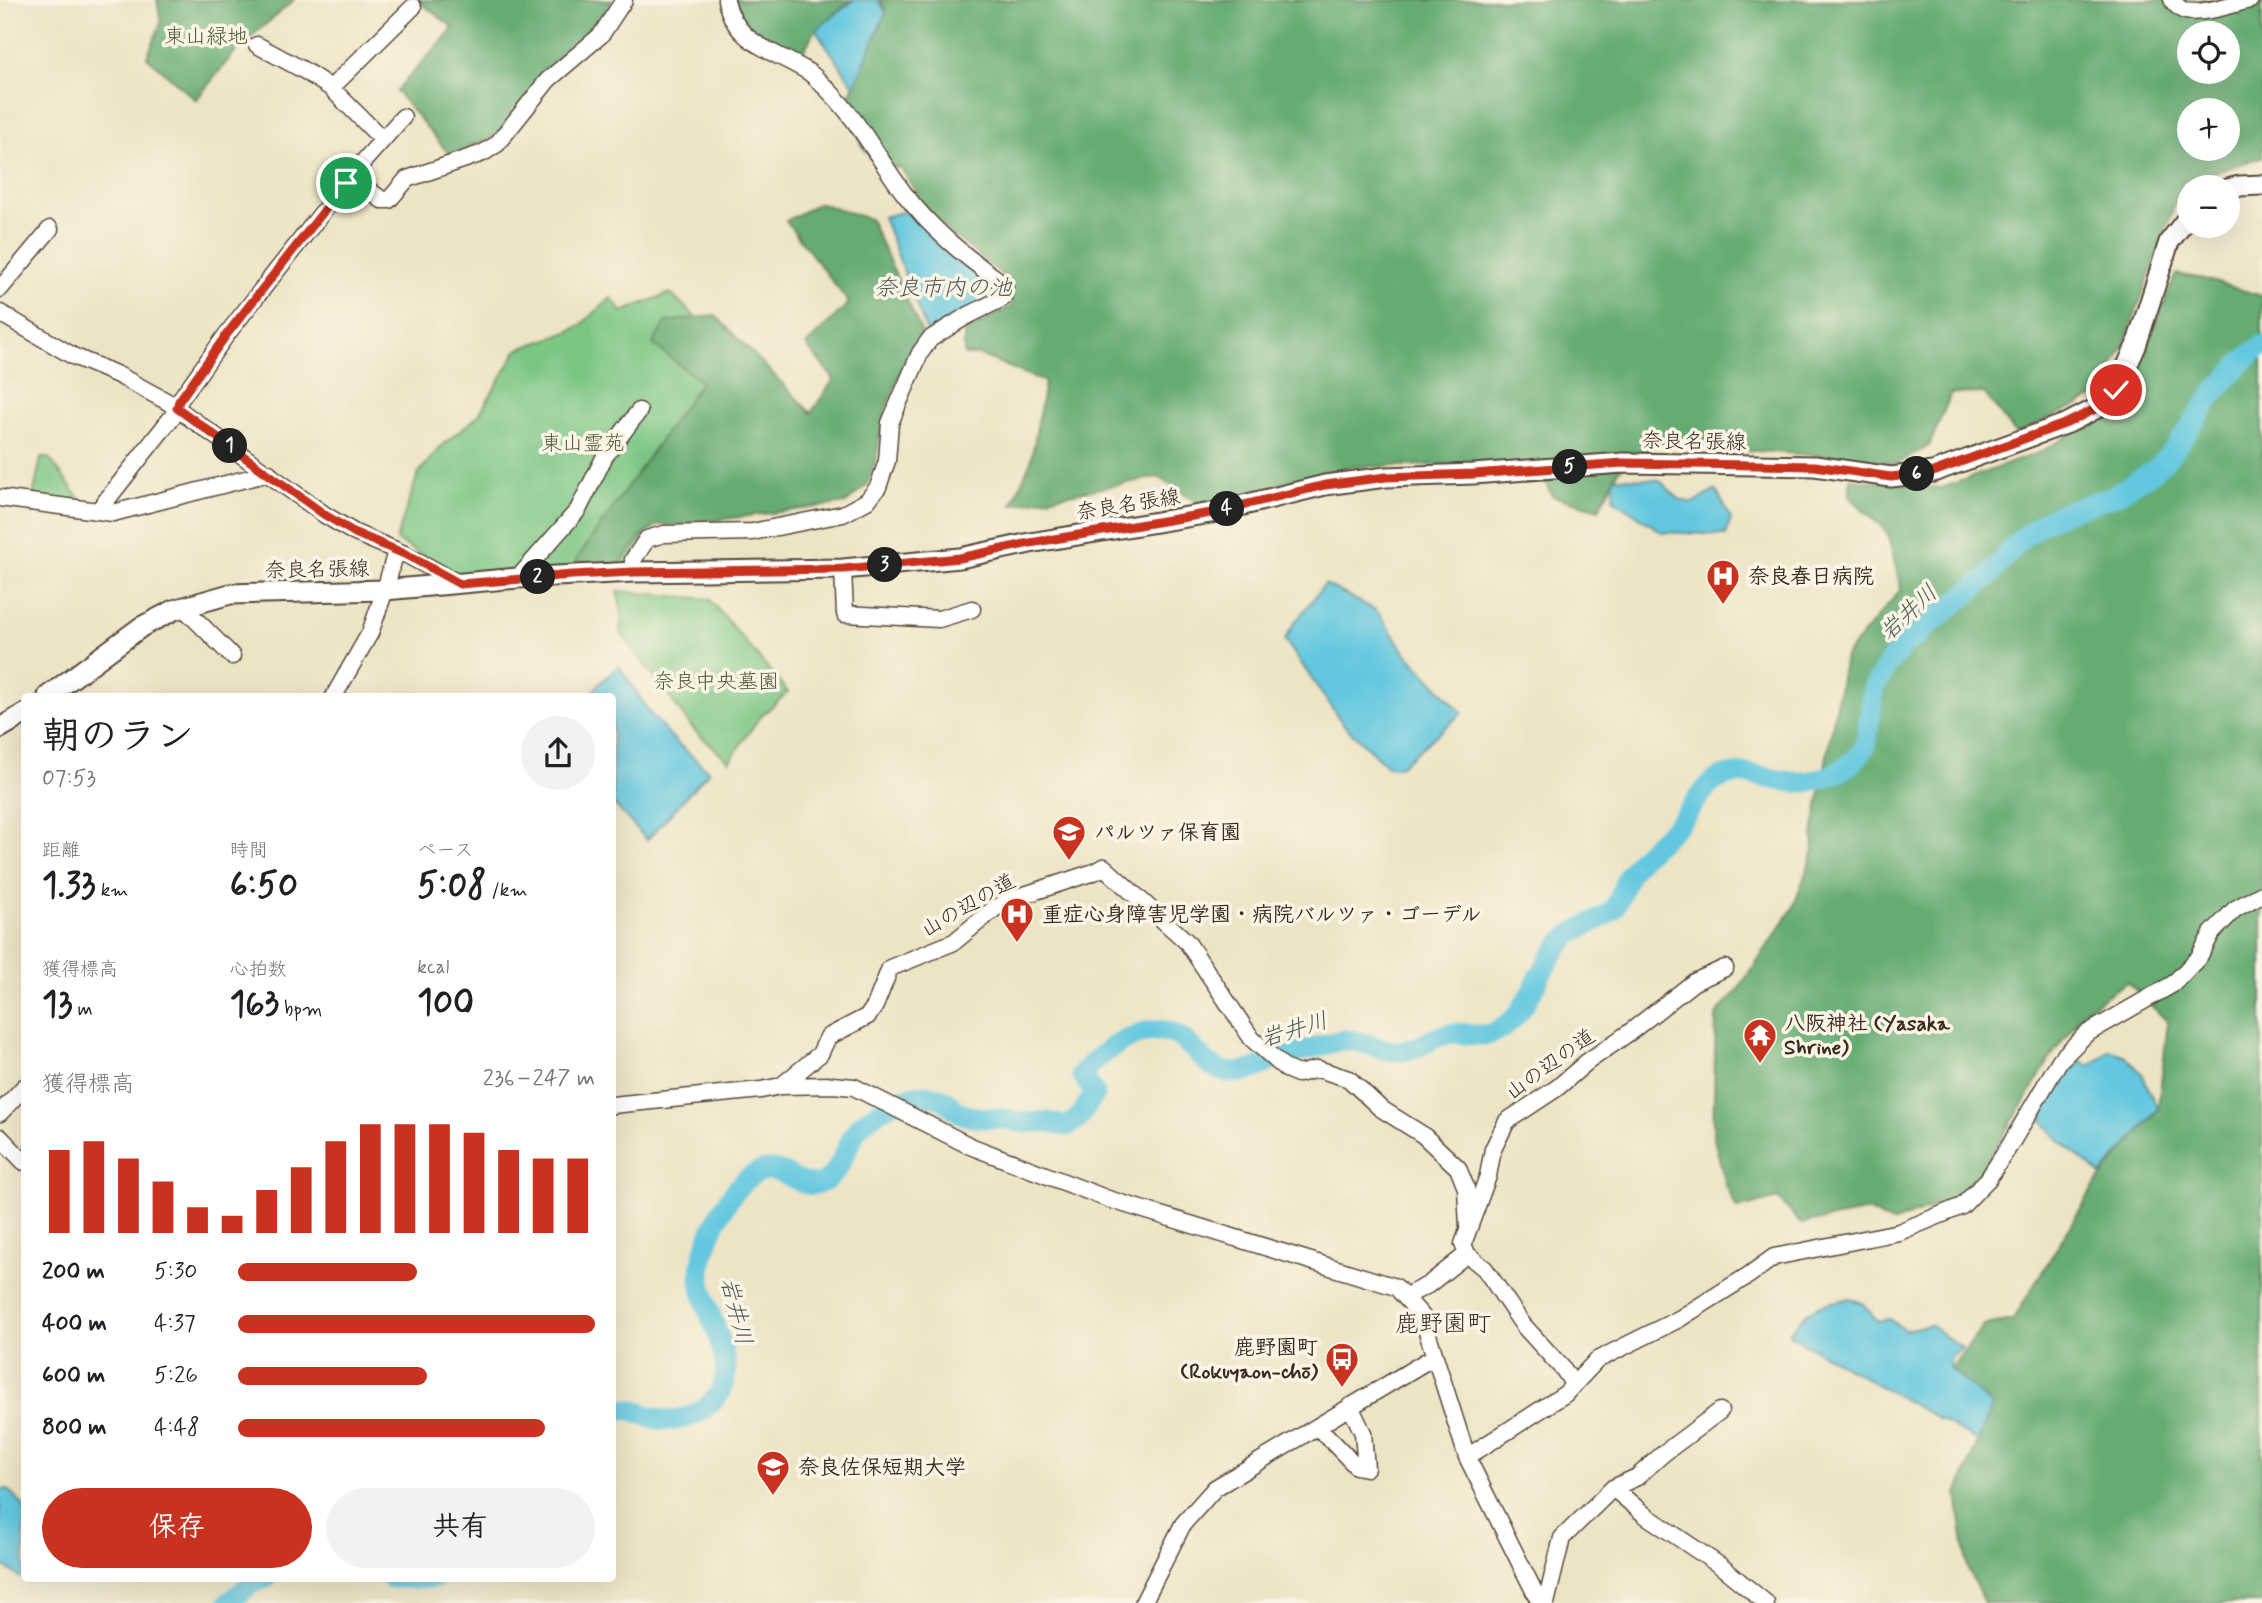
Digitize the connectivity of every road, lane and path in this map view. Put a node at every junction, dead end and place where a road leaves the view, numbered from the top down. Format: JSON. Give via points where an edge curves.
{"nodes":[{"id":1,"x":624,"y":0,"type":"edge"},
{"id":2,"x":726,"y":0,"type":"edge"},
{"id":3,"x":2172,"y":0,"type":"edge"},
{"id":4,"x":2250,"y":0,"type":"edge"},
{"id":5,"x":413,"y":7,"type":"dead end"},
{"id":6,"x":257,"y":45,"type":"dead end"},
{"id":7,"x":331,"y":88,"type":"junction"},
{"id":8,"x":403,"y":117,"type":"dead end"},
{"id":9,"x":382,"y":139,"type":"junction"},
{"id":10,"x":351,"y":177,"type":"junction"},
{"id":11,"x":2262,"y":184,"type":"edge"},
{"id":12,"x":2240,"y":186,"type":"edge"},
{"id":13,"x":50,"y":229,"type":"dead end"},
{"id":14,"x":2177,"y":230,"type":"edge"},
{"id":15,"x":0,"y":289,"type":"edge"},
{"id":16,"x":0,"y":313,"type":"edge"},
{"id":17,"x":177,"y":408,"type":"junction"},
{"id":18,"x":639,"y":411,"type":"dead end"},
{"id":19,"x":269,"y":473,"type":"junction"},
{"id":20,"x":0,"y":498,"type":"edge"},
{"id":21,"x":98,"y":511,"type":"junction"},
{"id":22,"x":396,"y":551,"type":"junction"},
{"id":23,"x":844,"y":569,"type":"junction"},
{"id":24,"x":633,"y":572,"type":"junction"},
{"id":25,"x":517,"y":578,"type":"junction"},
{"id":26,"x":460,"y":584,"type":"junction"},
{"id":27,"x":385,"y":590,"type":"junction"},
{"id":28,"x":183,"y":607,"type":"junction"},
{"id":29,"x":972,"y":609,"type":"dead end"},
{"id":30,"x":232,"y":656,"type":"dead end"},
{"id":31,"x":52,"y":693,"type":"edge"},
{"id":32,"x":336,"y":693,"type":"edge"},
{"id":33,"x":21,"y":716,"type":"edge"},
{"id":34,"x":0,"y":728,"type":"edge"},
{"id":35,"x":2262,"y":894,"type":"edge"},
{"id":36,"x":1725,"y":968,"type":"dead end"},
{"id":37,"x":780,"y":1086,"type":"junction"},
{"id":38,"x":21,"y":1090,"type":"edge"},
{"id":39,"x":616,"y":1105,"type":"edge"},
{"id":40,"x":0,"y":1113,"type":"edge"},
{"id":41,"x":0,"y":1137,"type":"edge"},
{"id":42,"x":21,"y":1158,"type":"edge"},
{"id":43,"x":1468,"y":1227,"type":"junction"},
{"id":44,"x":1467,"y":1254,"type":"junction"},
{"id":45,"x":1406,"y":1296,"type":"junction"},
{"id":46,"x":1435,"y":1356,"type":"junction"},
{"id":47,"x":1574,"y":1385,"type":"junction"},
{"id":48,"x":1350,"y":1406,"type":"junction"},
{"id":49,"x":1720,"y":1411,"type":"dead end"},
{"id":50,"x":1318,"y":1427,"type":"junction"},
{"id":51,"x":1467,"y":1457,"type":"junction"},
{"id":52,"x":1613,"y":1488,"type":"junction"},
{"id":53,"x":1143,"y":1603,"type":"edge"},
{"id":54,"x":1540,"y":1603,"type":"edge"},
{"id":55,"x":1546,"y":1603,"type":"edge"},
{"id":56,"x":1766,"y":1603,"type":"edge"}],
"edges":[{"from":1,"to":10,"type":"street","via":[[601,35],[548,80],[497,144],[407,179],[389,200],[382,200]]},
{"from":2,"to":24,"type":"street","via":[[738,29],[808,72],[830,92],[930,226],[1005,289],[1003,298],[930,339],[920,353],[890,423],[887,461],[878,487],[867,502],[843,514],[752,532],[664,534],[647,539],[633,560]]},
{"from":3,"to":4,"type":"street","via":[[2189,11]]},
{"from":5,"to":7,"type":"street"},
{"from":6,"to":7,"type":"street"},
{"from":7,"to":9,"type":"street"},
{"from":8,"to":9,"type":"street"},
{"from":9,"to":10,"type":"street"},
{"from":10,"to":17,"type":"street","via":[[227,334]]},
{"from":11,"to":12,"type":"main road"},
{"from":13,"to":15,"type":"street"},
{"from":14,"to":23,"type":"main road","name":"奈良名張線","via":[[2165,252],[2136,346],[2116,390],[2099,407],[1933,472],[1891,477],[1815,466],[1623,463],[1386,477],[1325,485],[1211,513],[960,558]]},
{"from":16,"to":17,"type":"street"},
{"from":17,"to":19,"type":"street"},
{"from":17,"to":21,"type":"street"},
{"from":18,"to":25,"type":"street","via":[[606,456],[578,510]]},
{"from":19,"to":21,"type":"street","via":[[113,513]]},
{"from":19,"to":22,"type":"street","via":[[325,515]]},
{"from":20,"to":21,"type":"street"},
{"from":22,"to":26,"type":"street"},
{"from":22,"to":27,"type":"street"},
{"from":23,"to":24,"type":"main road","name":"奈良名張線"},
{"from":23,"to":29,"type":"street","via":[[845,614],[939,619]]},
{"from":24,"to":25,"type":"main road","name":"奈良名張線"},
{"from":25,"to":26,"type":"main road","name":"奈良名張線"},
{"from":26,"to":27,"type":"main road","name":"奈良名張線"},
{"from":27,"to":28,"type":"main road","name":"奈良名張線","via":[[230,594]]},
{"from":27,"to":32,"type":"street","via":[[370,633]]},
{"from":28,"to":30,"type":"street"},
{"from":28,"to":31,"type":"main road","name":"奈良名張線","via":[[141,627]]},
{"from":33,"to":34,"type":"main road"},
{"from":35,"to":47,"type":"street","via":[[2235,909],[2174,984],[2085,1034],[2068,1051],[1988,1179],[1962,1206],[1899,1232],[1774,1257],[1679,1319],[1597,1360]]},
{"from":36,"to":43,"type":"street","name":"山の辺の道","via":[[1693,982],[1507,1121]]},
{"from":37,"to":39,"type":"street"},
{"from":37,"to":43,"type":"street","name":"山の辺の道","via":[[820,1054],[828,1037],[868,1016],[890,968],[954,942],[1013,899],[1104,867],[1187,942],[1252,1039],[1286,1069],[1298,1074],[1318,1069],[1349,1079],[1458,1168],[1466,1188]]},
{"from":37,"to":45,"type":"street","via":[[854,1087],[970,1146],[1108,1199],[1396,1287]]},
{"from":38,"to":40,"type":"street"},
{"from":41,"to":42,"type":"street"},
{"from":43,"to":44,"type":"street","via":[[1463,1244]]},
{"from":44,"to":45,"type":"street"},
{"from":44,"to":47,"type":"street","via":[[1485,1269],[1523,1325]]},
{"from":45,"to":46,"type":"street","via":[[1422,1316]]},
{"from":46,"to":48,"type":"street"},
{"from":46,"to":51,"type":"street"},
{"from":47,"to":51,"type":"street"},
{"from":48,"to":50,"type":"street"},
{"from":48,"to":50,"type":"street","via":[[1363,1433],[1366,1468],[1356,1466]]},
{"from":49,"to":52,"type":"street","via":[[1637,1477]]},
{"from":50,"to":53,"type":"street","via":[[1215,1488],[1183,1524]]},
{"from":51,"to":54,"type":"street"},
{"from":52,"to":55,"type":"street","via":[[1562,1538]]},
{"from":52,"to":56,"type":"street"}]}
